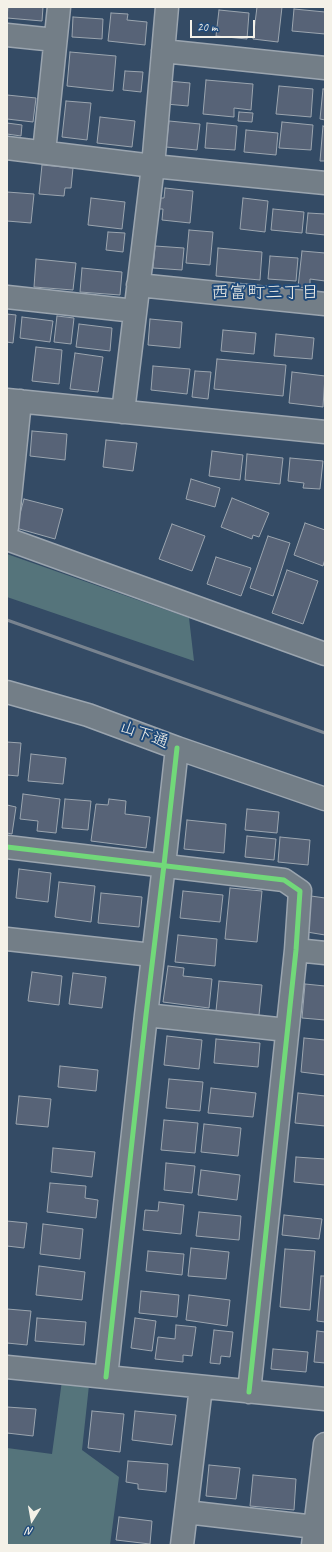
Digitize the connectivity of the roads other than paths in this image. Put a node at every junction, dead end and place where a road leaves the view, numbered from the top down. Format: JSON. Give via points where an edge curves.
{"nodes":[{"id":1,"x":59,"y":7,"type":"edge"},
{"id":2,"x":167,"y":7,"type":"edge"},
{"id":3,"x":7,"y":34,"type":"edge"},
{"id":4,"x":55,"y":40,"type":"junction"},
{"id":5,"x":163,"y":51,"type":"junction"},
{"id":6,"x":325,"y":68,"type":"edge"},
{"id":7,"x":7,"y":148,"type":"edge"},
{"id":8,"x":44,"y":152,"type":"junction"},
{"id":9,"x":153,"y":166,"type":"junction"},
{"id":10,"x":325,"y":182,"type":"edge"},
{"id":11,"x":138,"y":286,"type":"junction"},
{"id":12,"x":7,"y":297,"type":"edge"},
{"id":13,"x":325,"y":304,"type":"edge"},
{"id":14,"x":135,"y":311,"type":"junction"},
{"id":15,"x":13,"y":400,"type":"edge"},
{"id":16,"x":123,"y":412,"type":"junction"},
{"id":17,"x":325,"y":432,"type":"edge"},
{"id":18,"x":7,"y":527,"type":"edge"},
{"id":19,"x":7,"y":539,"type":"edge"},
{"id":20,"x":325,"y":654,"type":"edge"},
{"id":21,"x":7,"y":692,"type":"edge"},
{"id":22,"x":177,"y":748,"type":"junction"},
{"id":23,"x":325,"y":799,"type":"edge"},
{"id":24,"x":7,"y":847,"type":"edge"},
{"id":25,"x":164,"y":865,"type":"junction"},
{"id":26,"x":7,"y":939,"type":"edge"},
{"id":27,"x":296,"y":950,"type":"junction"},
{"id":28,"x":325,"y":954,"type":"edge"},
{"id":29,"x":152,"y":955,"type":"junction"},
{"id":30,"x":146,"y":1015,"type":"junction"},
{"id":31,"x":287,"y":1030,"type":"junction"},
{"id":32,"x":7,"y":1367,"type":"edge"},
{"id":33,"x":106,"y":1377,"type":"junction"},
{"id":34,"x":201,"y":1387,"type":"junction"},
{"id":35,"x":249,"y":1392,"type":"junction"},
{"id":36,"x":325,"y":1399,"type":"edge"},
{"id":37,"x":325,"y":1444,"type":"edge"},
{"id":38,"x":186,"y":1512,"type":"junction"},
{"id":39,"x":314,"y":1536,"type":"edge"},
{"id":40,"x":182,"y":1545,"type":"edge"}],
"edges":[{"from":1,"to":4,"type":"street"},
{"from":2,"to":5,"type":"street"},
{"from":3,"to":4,"type":"street"},
{"from":4,"to":8,"type":"street"},
{"from":5,"to":6,"type":"street"},
{"from":5,"to":9,"type":"street"},
{"from":7,"to":8,"type":"street"},
{"from":8,"to":9,"type":"street"},
{"from":9,"to":10,"type":"street"},
{"from":9,"to":11,"type":"street"},
{"from":11,"to":13,"type":"street"},
{"from":11,"to":14,"type":"street"},
{"from":12,"to":14,"type":"street"},
{"from":14,"to":16,"type":"street"},
{"from":15,"to":16,"type":"street"},
{"from":15,"to":18,"type":"street"},
{"from":16,"to":17,"type":"street"},
{"from":19,"to":20,"type":"street"},
{"from":21,"to":22,"type":"street","name":"山下通","via":[[88,715]]},
{"from":22,"to":23,"type":"street","name":"山下通"},
{"from":22,"to":25,"type":"street"},
{"from":24,"to":25,"type":"street"},
{"from":25,"to":27,"type":"street","via":[[284,880],[300,891]]},
{"from":25,"to":29,"type":"street"},
{"from":26,"to":29,"type":"street"},
{"from":27,"to":28,"type":"street"},
{"from":27,"to":31,"type":"street"},
{"from":29,"to":30,"type":"street"},
{"from":30,"to":31,"type":"street"},
{"from":30,"to":33,"type":"street"},
{"from":31,"to":35,"type":"street"},
{"from":32,"to":33,"type":"street"},
{"from":33,"to":34,"type":"street"},
{"from":34,"to":35,"type":"street"},
{"from":34,"to":38,"type":"street"},
{"from":35,"to":36,"type":"street"},
{"from":37,"to":39,"type":"street"},
{"from":38,"to":39,"type":"street"},
{"from":38,"to":40,"type":"street"}]}
